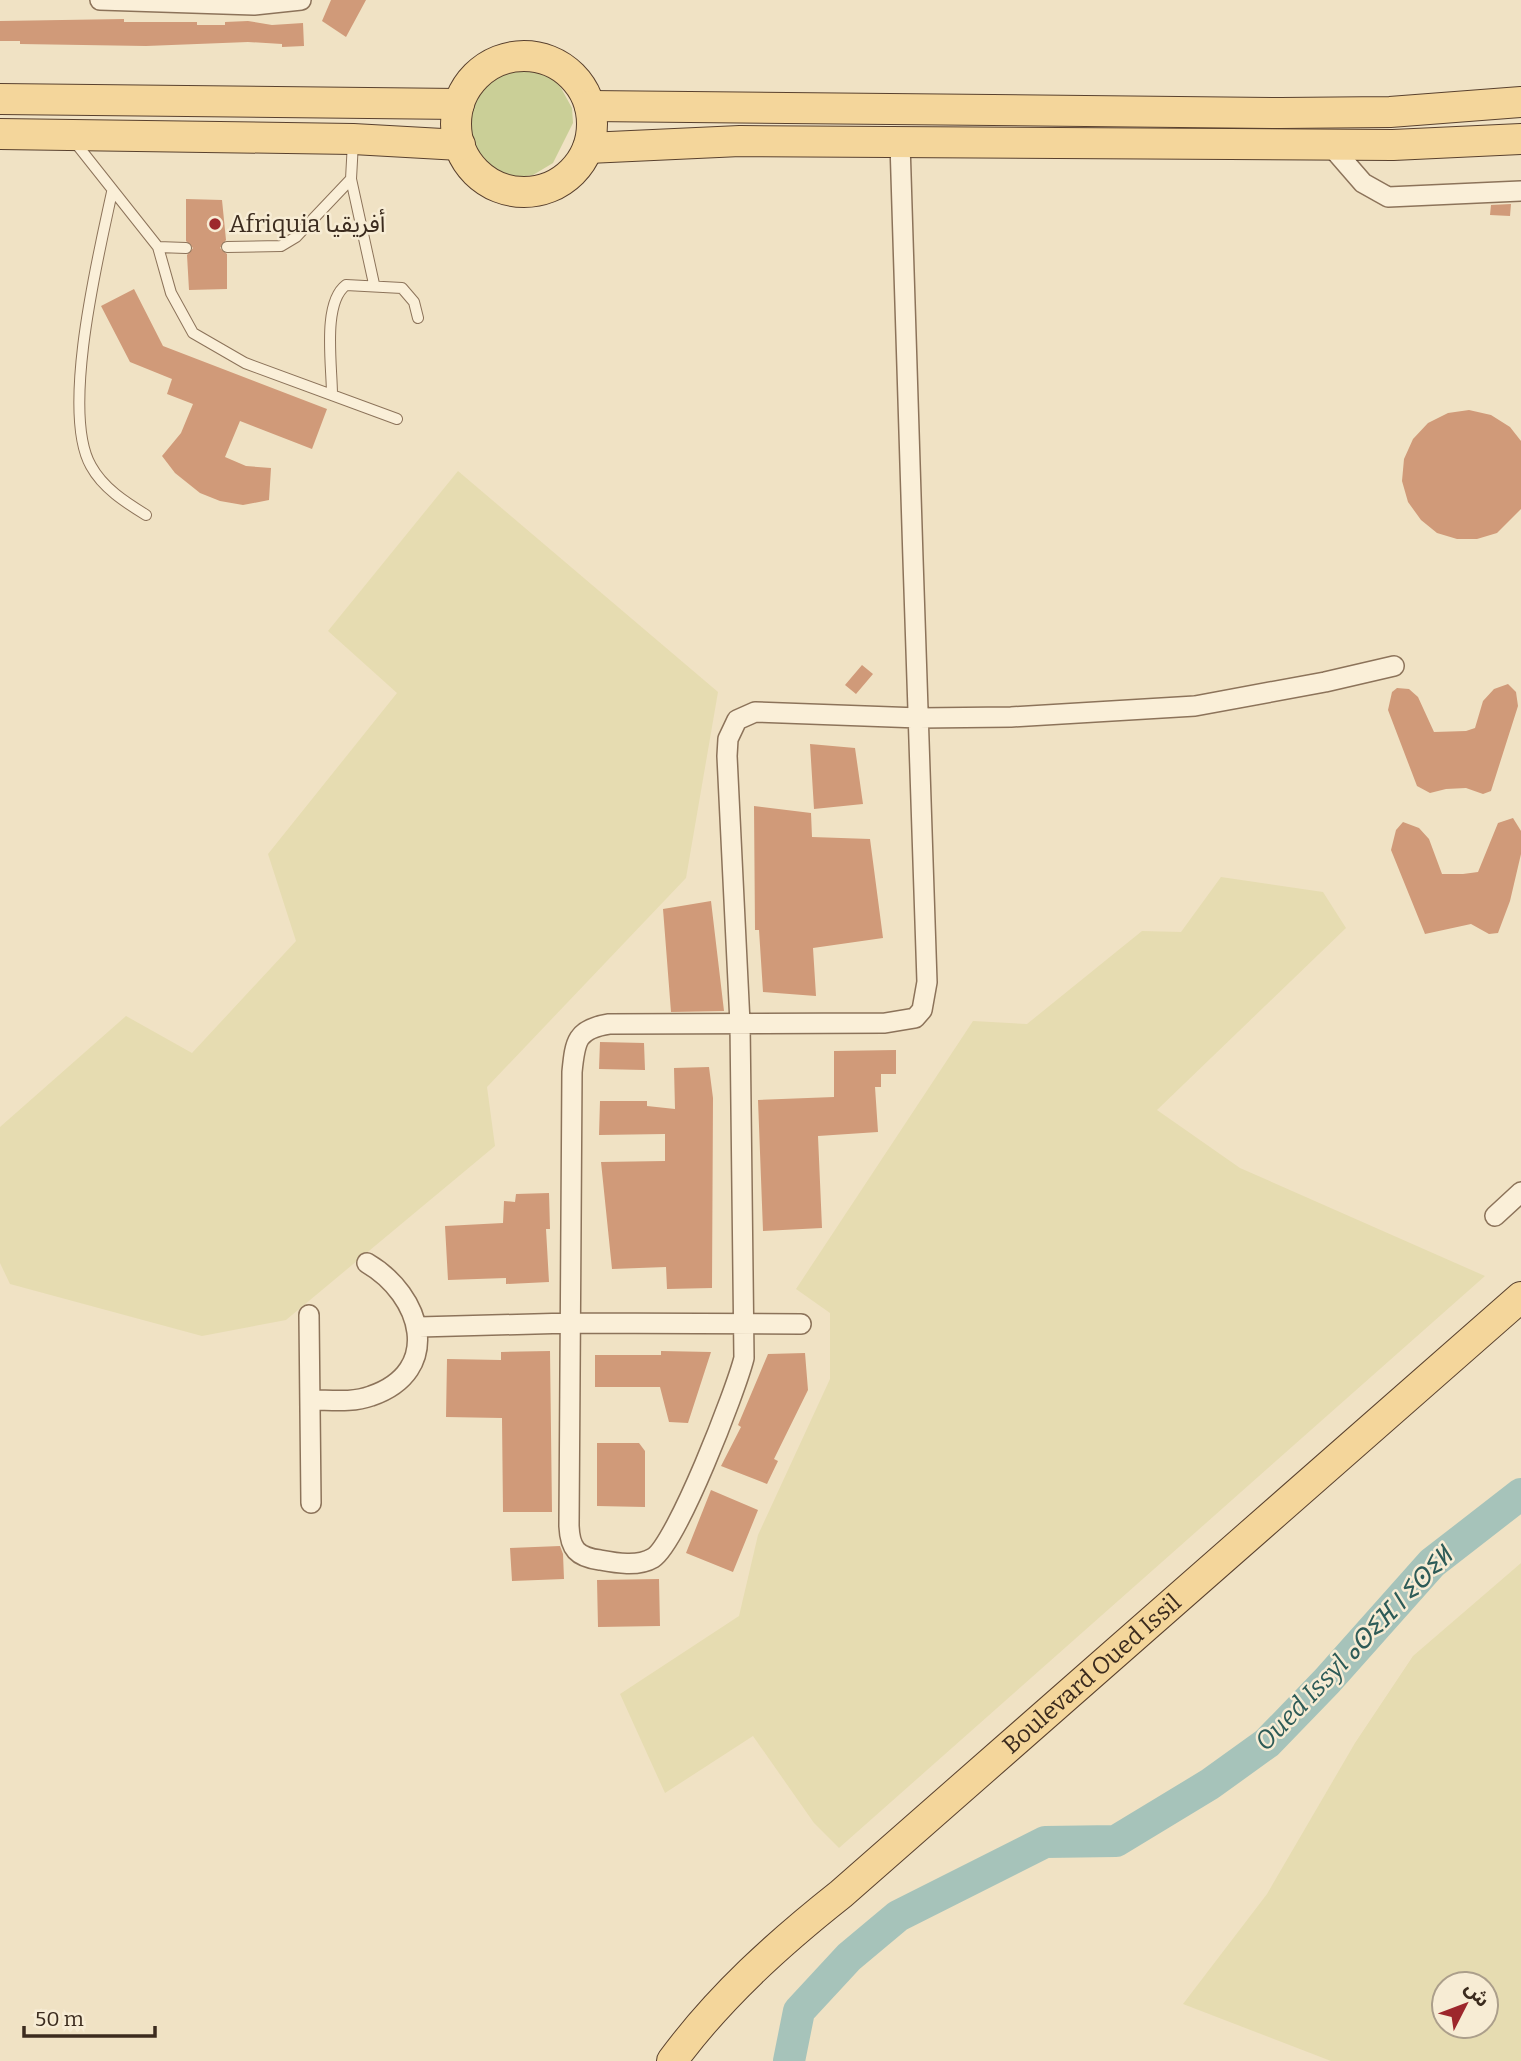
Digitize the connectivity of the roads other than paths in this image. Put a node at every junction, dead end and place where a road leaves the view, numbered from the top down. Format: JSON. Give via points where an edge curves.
{"nodes":[{"id":1,"x":100,"y":0,"type":"edge"},
{"id":2,"x":301,"y":0,"type":"edge"},
{"id":3,"x":254,"y":2,"type":"edge"},
{"id":4,"x":0,"y":99,"type":"edge"},
{"id":5,"x":1521,"y":102,"type":"edge"},
{"id":6,"x":459,"y":104,"type":"junction"},
{"id":7,"x":590,"y":106,"type":"junction"},
{"id":8,"x":0,"y":134,"type":"edge"},
{"id":9,"x":69,"y":135,"type":"junction"},
{"id":10,"x":353,"y":139,"type":"junction"},
{"id":11,"x":1521,"y":139,"type":"edge"},
{"id":12,"x":900,"y":143,"type":"junction"},
{"id":13,"x":460,"y":145,"type":"junction"},
{"id":14,"x":1330,"y":145,"type":"junction"},
{"id":15,"x":588,"y":148,"type":"junction"},
{"id":16,"x":351,"y":178,"type":"junction"},
{"id":17,"x":1521,"y":191,"type":"edge"},
{"id":18,"x":112,"y":192,"type":"junction"},
{"id":19,"x":158,"y":247,"type":"junction"},
{"id":20,"x":227,"y":247,"type":"dead end"},
{"id":21,"x":186,"y":248,"type":"dead end"},
{"id":22,"x":374,"y":284,"type":"junction"},
{"id":23,"x":418,"y":318,"type":"dead end"},
{"id":24,"x":332,"y":395,"type":"junction"},
{"id":25,"x":397,"y":419,"type":"dead end"},
{"id":26,"x":146,"y":515,"type":"dead end"},
{"id":27,"x":1394,"y":666,"type":"dead end"},
{"id":28,"x":919,"y":718,"type":"junction"},
{"id":29,"x":740,"y":1023,"type":"junction"},
{"id":30,"x":1521,"y":1192,"type":"edge"},
{"id":31,"x":1495,"y":1216,"type":"dead end"},
{"id":32,"x":367,"y":1263,"type":"dead end"},
{"id":33,"x":1521,"y":1297,"type":"edge"},
{"id":34,"x":309,"y":1315,"type":"dead end"},
{"id":35,"x":570,"y":1323,"type":"junction"},
{"id":36,"x":744,"y":1323,"type":"junction"},
{"id":37,"x":801,"y":1324,"type":"dead end"},
{"id":38,"x":419,"y":1327,"type":"junction"},
{"id":39,"x":312,"y":1400,"type":"junction"},
{"id":40,"x":311,"y":1503,"type":"dead end"},
{"id":41,"x":672,"y":2061,"type":"edge"}],
"edges":[{"from":1,"to":3,"type":"street"},
{"from":2,"to":3,"type":"street"},
{"from":4,"to":6,"type":"main road"},
{"from":5,"to":7,"type":"main road","via":[[1390,112],[1281,113]]},
{"from":6,"to":7,"type":"main road","via":[[483,69],[524,55],[546,59],[565,70]]},
{"from":6,"to":13,"type":"main road","via":[[456,125]]},
{"from":7,"to":15,"type":"main road"},
{"from":8,"to":9,"type":"main road"},
{"from":9,"to":10,"type":"main road"},
{"from":9,"to":18,"type":"lane"},
{"from":10,"to":13,"type":"main road"},
{"from":10,"to":16,"type":"lane"},
{"from":11,"to":14,"type":"main road"},
{"from":12,"to":14,"type":"main road"},
{"from":12,"to":15,"type":"main road","via":[[698,142]]},
{"from":12,"to":28,"type":"street"},
{"from":13,"to":15,"type":"main road","via":[[480,176],[514,191],[550,187],[579,164]]},
{"from":14,"to":17,"type":"street","via":[[1363,183],[1388,197]]},
{"from":16,"to":20,"type":"lane","via":[[289,242]]},
{"from":16,"to":22,"type":"lane"},
{"from":18,"to":19,"type":"lane"},
{"from":18,"to":26,"type":"lane","via":[[85,318],[81,437],[91,466],[118,498]]},
{"from":19,"to":21,"type":"lane"},
{"from":19,"to":24,"type":"lane","via":[[171,293],[193,333],[245,363]]},
{"from":22,"to":23,"type":"lane","via":[[402,288],[414,302]]},
{"from":22,"to":24,"type":"lane","via":[[346,285],[333,301]]},
{"from":24,"to":25,"type":"lane"},
{"from":27,"to":28,"type":"street","via":[[1195,706]]},
{"from":28,"to":29,"type":"street","via":[[927,982],[922,1010],[915,1018],[885,1023]]},
{"from":28,"to":29,"type":"street","via":[[755,712],[743,715],[732,726],[727,756]]},
{"from":29,"to":35,"type":"street","via":[[609,1024],[591,1027],[577,1041],[572,1072]]},
{"from":29,"to":36,"type":"street"},
{"from":30,"to":31,"type":"street"},
{"from":32,"to":38,"type":"street","via":[[397,1286]]},
{"from":33,"to":41,"type":"main road","name":"Boulevard Oued Issil","via":[[793,1932],[724,1999]]},
{"from":34,"to":39,"type":"street"},
{"from":35,"to":36,"type":"street"},
{"from":35,"to":36,"type":"street","via":[[569,1540],[583,1558],[620,1563],[652,1559],[669,1538],[738,1383]]},
{"from":35,"to":38,"type":"street"},
{"from":36,"to":37,"type":"street"},
{"from":38,"to":39,"type":"street","via":[[409,1366],[384,1390],[353,1401]]},
{"from":39,"to":40,"type":"street"}]}
